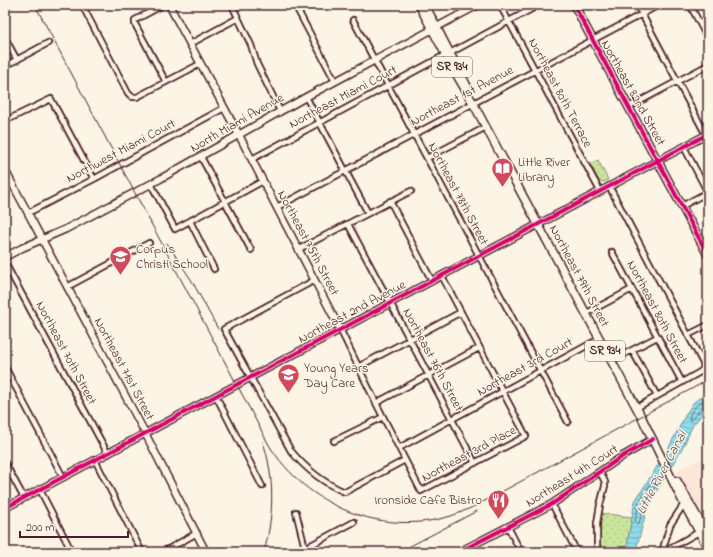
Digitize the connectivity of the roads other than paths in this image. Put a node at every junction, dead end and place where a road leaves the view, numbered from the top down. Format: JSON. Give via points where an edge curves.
{"nodes":[{"id":1,"x":82,"y":5,"type":"edge"},
{"id":2,"x":163,"y":5,"type":"edge"},
{"id":3,"x":169,"y":5,"type":"edge"},
{"id":4,"x":232,"y":5,"type":"edge"},
{"id":5,"x":296,"y":5,"type":"edge"},
{"id":6,"x":419,"y":5,"type":"edge"},
{"id":7,"x":425,"y":5,"type":"edge"},
{"id":8,"x":478,"y":5,"type":"edge"},
{"id":9,"x":500,"y":5,"type":"edge"},
{"id":10,"x":539,"y":5,"type":"edge"},
{"id":11,"x":574,"y":5,"type":"edge"},
{"id":12,"x":636,"y":5,"type":"edge"},
{"id":13,"x":658,"y":5,"type":"edge"},
{"id":14,"x":690,"y":5,"type":"edge"},
{"id":15,"x":641,"y":14,"type":"junction"},
{"id":16,"x":238,"y":18,"type":"junction"},
{"id":17,"x":353,"y":20,"type":"dead end"},
{"id":18,"x":508,"y":22,"type":"junction"},
{"id":19,"x":434,"y":28,"type":"junction"},
{"id":20,"x":5,"y":38,"type":"edge"},
{"id":21,"x":708,"y":39,"type":"edge"},
{"id":22,"x":592,"y":40,"type":"junction"},
{"id":23,"x":48,"y":44,"type":"dead end"},
{"id":24,"x":190,"y":44,"type":"junction"},
{"id":25,"x":448,"y":54,"type":"junction"},
{"id":26,"x":374,"y":59,"type":"junction"},
{"id":27,"x":17,"y":60,"type":"junction"},
{"id":28,"x":200,"y":64,"type":"junction"},
{"id":29,"x":708,"y":65,"type":"edge"},
{"id":30,"x":5,"y":66,"type":"edge"},
{"id":31,"x":536,"y":70,"type":"junction"},
{"id":32,"x":335,"y":81,"type":"junction"},
{"id":33,"x":678,"y":81,"type":"junction"},
{"id":34,"x":166,"y":82,"type":"junction"},
{"id":35,"x":388,"y":85,"type":"junction"},
{"id":36,"x":306,"y":97,"type":"junction"},
{"id":37,"x":473,"y":103,"type":"junction"},
{"id":38,"x":628,"y":107,"type":"junction"},
{"id":39,"x":224,"y":108,"type":"junction"},
{"id":40,"x":280,"y":111,"type":"junction"},
{"id":41,"x":5,"y":122,"type":"edge"},
{"id":42,"x":319,"y":123,"type":"junction"},
{"id":43,"x":486,"y":127,"type":"junction"},
{"id":44,"x":414,"y":134,"type":"junction"},
{"id":45,"x":239,"y":135,"type":"junction"},
{"id":46,"x":707,"y":135,"type":"edge"},
{"id":47,"x":684,"y":147,"type":"junction"},
{"id":48,"x":201,"y":157,"type":"junction"},
{"id":49,"x":427,"y":158,"type":"junction"},
{"id":50,"x":252,"y":159,"type":"junction"},
{"id":51,"x":658,"y":161,"type":"junction"},
{"id":52,"x":5,"y":170,"type":"edge"},
{"id":53,"x":345,"y":171,"type":"junction"},
{"id":54,"x":94,"y":179,"type":"junction"},
{"id":55,"x":263,"y":181,"type":"junction"},
{"id":56,"x":151,"y":184,"type":"junction"},
{"id":57,"x":610,"y":186,"type":"junction"},
{"id":58,"x":411,"y":191,"type":"dead end"},
{"id":59,"x":600,"y":191,"type":"junction"},
{"id":60,"x":708,"y":192,"type":"edge"},
{"id":61,"x":390,"y":201,"type":"junction"},
{"id":62,"x":225,"y":202,"type":"junction"},
{"id":63,"x":682,"y":206,"type":"junction"},
{"id":64,"x":277,"y":207,"type":"junction"},
{"id":65,"x":28,"y":213,"type":"junction"},
{"id":66,"x":368,"y":213,"type":"junction"},
{"id":67,"x":190,"y":221,"type":"junction"},
{"id":68,"x":348,"y":224,"type":"junction"},
{"id":69,"x":538,"y":224,"type":"junction"},
{"id":70,"x":42,"y":239,"type":"junction"},
{"id":71,"x":149,"y":242,"type":"dead end"},
{"id":72,"x":299,"y":249,"type":"junction"},
{"id":73,"x":251,"y":250,"type":"dead end"},
{"id":74,"x":612,"y":252,"type":"dead end"},
{"id":75,"x":708,"y":255,"type":"edge"},
{"id":76,"x":479,"y":256,"type":"junction"},
{"id":77,"x":5,"y":257,"type":"edge"},
{"id":78,"x":5,"y":262,"type":"edge"},
{"id":79,"x":214,"y":269,"type":"dead end"},
{"id":80,"x":442,"y":276,"type":"junction"},
{"id":81,"x":315,"y":280,"type":"junction"},
{"id":82,"x":432,"y":282,"type":"junction"},
{"id":83,"x":67,"y":287,"type":"junction"},
{"id":84,"x":632,"y":289,"type":"junction"},
{"id":85,"x":390,"y":303,"type":"junction"},
{"id":86,"x":461,"y":312,"type":"junction"},
{"id":87,"x":585,"y":314,"type":"junction"},
{"id":88,"x":708,"y":325,"type":"edge"},
{"id":89,"x":340,"y":329,"type":"junction"},
{"id":90,"x":688,"y":335,"type":"junction"},
{"id":91,"x":657,"y":337,"type":"junction"},
{"id":92,"x":599,"y":339,"type":"junction"},
{"id":93,"x":409,"y":340,"type":"junction"},
{"id":94,"x":479,"y":348,"type":"junction"},
{"id":95,"x":632,"y":350,"type":"junction"},
{"id":96,"x":611,"y":361,"type":"junction"},
{"id":97,"x":5,"y":367,"type":"edge"},
{"id":98,"x":358,"y":367,"type":"junction"},
{"id":99,"x":540,"y":371,"type":"junction"},
{"id":100,"x":428,"y":375,"type":"junction"},
{"id":101,"x":250,"y":378,"type":"junction"},
{"id":102,"x":682,"y":382,"type":"junction"},
{"id":103,"x":503,"y":392,"type":"junction"},
{"id":104,"x":216,"y":396,"type":"junction"},
{"id":105,"x":657,"y":396,"type":"junction"},
{"id":106,"x":376,"y":403,"type":"junction"},
{"id":107,"x":636,"y":408,"type":"junction"},
{"id":108,"x":383,"y":417,"type":"junction"},
{"id":109,"x":452,"y":419,"type":"junction"},
{"id":110,"x":568,"y":422,"type":"dead end"},
{"id":111,"x":145,"y":434,"type":"junction"},
{"id":112,"x":653,"y":439,"type":"junction"},
{"id":113,"x":334,"y":441,"type":"dead end"},
{"id":114,"x":399,"y":448,"type":"junction"},
{"id":115,"x":108,"y":454,"type":"junction"},
{"id":116,"x":95,"y":460,"type":"junction"},
{"id":117,"x":405,"y":460,"type":"junction"},
{"id":118,"x":5,"y":463,"type":"edge"},
{"id":119,"x":475,"y":463,"type":"junction"},
{"id":120,"x":670,"y":471,"type":"junction"},
{"id":121,"x":600,"y":472,"type":"junction"},
{"id":122,"x":64,"y":477,"type":"junction"},
{"id":123,"x":262,"y":486,"type":"dead end"},
{"id":124,"x":40,"y":490,"type":"junction"},
{"id":125,"x":421,"y":491,"type":"joint"},
{"id":126,"x":24,"y":498,"type":"junction"},
{"id":127,"x":552,"y":504,"type":"junction"},
{"id":128,"x":684,"y":504,"type":"junction"},
{"id":129,"x":5,"y":508,"type":"edge"},
{"id":130,"x":296,"y":512,"type":"dead end"},
{"id":131,"x":354,"y":522,"type":"dead end"},
{"id":132,"x":508,"y":526,"type":"junction"},
{"id":133,"x":704,"y":529,"type":"edge"},
{"id":134,"x":197,"y":533,"type":"junction"},
{"id":135,"x":708,"y":536,"type":"edge"},
{"id":136,"x":305,"y":548,"type":"junction"},
{"id":137,"x":708,"y":548,"type":"edge"},
{"id":138,"x":72,"y":552,"type":"edge"},
{"id":139,"x":142,"y":552,"type":"edge"},
{"id":140,"x":163,"y":552,"type":"edge"},
{"id":141,"x":206,"y":552,"type":"edge"},
{"id":142,"x":298,"y":552,"type":"edge"},
{"id":143,"x":459,"y":552,"type":"edge"},
{"id":144,"x":521,"y":552,"type":"edge"},
{"id":145,"x":577,"y":552,"type":"edge"},
{"id":146,"x":597,"y":552,"type":"edge"},
{"id":147,"x":662,"y":552,"type":"edge"}],
"edges":[{"from":1,"to":34,"type":"street","via":[[132,97],[137,97]]},
{"from":2,"to":34,"type":"street","via":[[135,20],[135,24]]},
{"from":3,"to":24,"type":"main road","name":"Northeast 75th Street"},
{"from":4,"to":16,"type":"street"},
{"from":5,"to":32,"type":"street"},
{"from":6,"to":19,"type":"main road","number":"SR 934"},
{"from":7,"to":19,"type":"main road"},
{"from":8,"to":19,"type":"main road","name":"North Miami Avenue"},
{"from":9,"to":18,"type":"street","name":"Northeast 80th Terrace"},
{"from":10,"to":18,"type":"street","name":"Northeast Miami Court"},
{"from":11,"to":22,"type":"main road","name":"Northeast 82nd Street"},
{"from":12,"to":15,"type":"street"},
{"from":13,"to":15,"type":"street","name":"Northeast 1st Avenue"},
{"from":14,"to":21,"type":"street"},
{"from":15,"to":22,"type":"street","name":"Northeast 1st Avenue"},
{"from":15,"to":33,"type":"street"},
{"from":16,"to":24,"type":"street"},
{"from":16,"to":40,"type":"street"},
{"from":17,"to":26,"type":"street","name":"Northeast 78th Street"},
{"from":18,"to":25,"type":"street","name":"Northeast Miami Court"},
{"from":18,"to":31,"type":"street","name":"Northeast 80th Terrace"},
{"from":19,"to":25,"type":"main road","name":"Northeast 79th Street","number":"SR 934"},
{"from":19,"to":26,"type":"main road","name":"North Miami Avenue"},
{"from":20,"to":27,"type":"street"},
{"from":22,"to":31,"type":"street","name":"Northeast 1st Avenue"},
{"from":22,"to":38,"type":"main road","name":"Northeast 82nd Street"},
{"from":23,"to":27,"type":"street"},
{"from":24,"to":28,"type":"main road","name":"Northeast 75th Street"},
{"from":25,"to":35,"type":"street","name":"Northeast Miami Court"},
{"from":25,"to":37,"type":"main road","name":"Northeast 79th Street","via":[[471,93]]},
{"from":26,"to":32,"type":"main road","name":"North Miami Avenue"},
{"from":26,"to":35,"type":"street","name":"Northeast 78th Street"},
{"from":27,"to":30,"type":"street"},
{"from":28,"to":34,"type":"street"},
{"from":28,"to":39,"type":"main road","name":"Northeast 75th Street"},
{"from":29,"to":33,"type":"street"},
{"from":31,"to":37,"type":"street","name":"Northeast 1st Avenue"},
{"from":31,"to":59,"type":"street","name":"Northeast 80th Terrace"},
{"from":32,"to":36,"type":"main road","name":"North Miami Avenue"},
{"from":33,"to":38,"type":"street"},
{"from":33,"to":46,"type":"street"},
{"from":35,"to":42,"type":"street","name":"Northeast Miami Court"},
{"from":35,"to":44,"type":"street","name":"Northeast 78th Street"},
{"from":36,"to":40,"type":"main road","name":"North Miami Avenue"},
{"from":36,"to":42,"type":"street"},
{"from":37,"to":43,"type":"main road","name":"Northeast 79th Street","number":"SR 934"},
{"from":37,"to":44,"type":"street","name":"Northeast 1st Avenue"},
{"from":38,"to":51,"type":"main road","name":"Northeast 82nd Street"},
{"from":39,"to":45,"type":"main road","name":"Northeast 75th Street"},
{"from":39,"to":54,"type":"street","name":"Northwest Miami Court"},
{"from":40,"to":45,"type":"main road","name":"North Miami Avenue"},
{"from":41,"to":54,"type":"street","via":[[51,99]]},
{"from":42,"to":50,"type":"street","name":"Northeast Miami Court"},
{"from":42,"to":53,"type":"street"},
{"from":43,"to":49,"type":"street"},
{"from":43,"to":69,"type":"main road","name":"Northeast 79th Street","number":"SR 934"},
{"from":44,"to":49,"type":"street","name":"Northeast 78th Street"},
{"from":44,"to":53,"type":"street","name":"Northeast 1st Avenue"},
{"from":45,"to":48,"type":"main road","name":"North Miami Avenue"},
{"from":45,"to":50,"type":"main road","name":"Northeast 75th Street"},
{"from":46,"to":47,"type":"main road","name":"Northeast 2nd Avenue"},
{"from":47,"to":51,"type":"main road","name":"Northeast 2nd Avenue"},
{"from":47,"to":60,"type":"street"},
{"from":48,"to":56,"type":"main road","name":"North Miami Avenue"},
{"from":48,"to":62,"type":"street"},
{"from":49,"to":76,"type":"street","name":"Northeast 78th Street"},
{"from":50,"to":55,"type":"main road","name":"Northeast 75th Street"},
{"from":51,"to":57,"type":"main road","name":"Northeast 2nd Avenue"},
{"from":51,"to":63,"type":"main road","name":"Northeast 82nd Street"},
{"from":52,"to":65,"type":"main road","name":"Northeast 71st Street"},
{"from":53,"to":64,"type":"street","name":"Northeast 1st Avenue"},
{"from":53,"to":66,"type":"street"},
{"from":54,"to":65,"type":"street","name":"Northwest Miami Court"},
{"from":55,"to":62,"type":"street"},
{"from":55,"to":64,"type":"main road","name":"Northeast 75th Street"},
{"from":56,"to":67,"type":"street","via":[[175,229]]},
{"from":56,"to":70,"type":"main road","name":"North Miami Avenue"},
{"from":57,"to":59,"type":"main road","name":"Northeast 2nd Avenue"},
{"from":57,"to":90,"type":"street"},
{"from":58,"to":61,"type":"street"},
{"from":59,"to":69,"type":"main road","name":"Northeast 2nd Avenue"},
{"from":60,"to":63,"type":"street"},
{"from":61,"to":66,"type":"street"},
{"from":61,"to":82,"type":"street"},
{"from":62,"to":67,"type":"street"},
{"from":62,"to":73,"type":"street"},
{"from":63,"to":75,"type":"main road","name":"Northeast 82nd Street"},
{"from":64,"to":72,"type":"main road","name":"Northeast 75th Street"},
{"from":65,"to":70,"type":"main road","name":"Northeast 71st Street"},
{"from":66,"to":68,"type":"street"},
{"from":67,"to":79,"type":"street"},
{"from":68,"to":72,"type":"street"},
{"from":68,"to":85,"type":"street","name":"Northeast 76th Street"},
{"from":69,"to":76,"type":"main road","name":"Northeast 2nd Avenue"},
{"from":69,"to":87,"type":"main road","name":"Northeast 79th Street","number":"SR 934"},
{"from":70,"to":77,"type":"main road","name":"North Miami Avenue"},
{"from":70,"to":83,"type":"main road","name":"Northeast 71st Street"},
{"from":71,"to":83,"type":"street"},
{"from":72,"to":81,"type":"main road","name":"Northeast 75th Street"},
{"from":74,"to":84,"type":"street","name":"Northeast 80th Street"},
{"from":76,"to":80,"type":"main road","name":"Northeast 2nd Avenue"},
{"from":76,"to":99,"type":"street","name":"Northeast 78th Street"},
{"from":78,"to":115,"type":"street","name":"Northeast 70th Street"},
{"from":80,"to":82,"type":"main road","name":"Northeast 2nd Avenue"},
{"from":80,"to":86,"type":"street"},
{"from":81,"to":89,"type":"main road","name":"Northeast 75th Street"},
{"from":81,"to":101,"type":"street","via":[[224,329]]},
{"from":82,"to":85,"type":"main road","name":"Northeast 2nd Avenue"},
{"from":83,"to":111,"type":"main road","name":"Northeast 71st Street"},
{"from":84,"to":87,"type":"street"},
{"from":84,"to":91,"type":"street","name":"Northeast 80th Street"},
{"from":85,"to":89,"type":"main road","name":"Northeast 2nd Avenue"},
{"from":85,"to":93,"type":"street","name":"Northeast 76th Street"},
{"from":86,"to":93,"type":"street"},
{"from":86,"to":94,"type":"street"},
{"from":87,"to":92,"type":"main road","name":"Northeast 79th Street","number":"SR 934"},
{"from":88,"to":90,"type":"street"},
{"from":89,"to":98,"type":"street","name":"Northeast 75th Street"},
{"from":89,"to":101,"type":"main road","name":"Northeast 2nd Avenue"},
{"from":90,"to":102,"type":"street","via":[[704,368]]},
{"from":91,"to":95,"type":"street"},
{"from":91,"to":102,"type":"street","name":"Northeast 80th Street"},
{"from":92,"to":96,"type":"main road","name":"Northeast 79th Street","number":"SR 934"},
{"from":92,"to":99,"type":"street","name":"Northeast 3rd Court"},
{"from":93,"to":98,"type":"street"},
{"from":93,"to":100,"type":"street","name":"Northeast 76th Street"},
{"from":94,"to":100,"type":"street"},
{"from":94,"to":103,"type":"street"},
{"from":95,"to":96,"type":"street"},
{"from":95,"to":105,"type":"street"},
{"from":96,"to":107,"type":"main road","name":"Northeast 79th Street","number":"SR 934"},
{"from":97,"to":122,"type":"street"},
{"from":98,"to":106,"type":"street","name":"Northeast 75th Street"},
{"from":99,"to":103,"type":"street","name":"Northeast 3rd Court"},
{"from":99,"to":110,"type":"street","name":"Northeast 78th Street"},
{"from":100,"to":106,"type":"street"},
{"from":100,"to":109,"type":"street","name":"Northeast 76th Street"},
{"from":101,"to":104,"type":"main road","name":"Northeast 2nd Avenue"},
{"from":101,"to":117,"type":"street","via":[[291,451],[303,466],[329,485],[345,492]]},
{"from":102,"to":105,"type":"street"},
{"from":103,"to":109,"type":"street","name":"Northeast 3rd Court"},
{"from":103,"to":119,"type":"street","name":"Northeast 3rd Place","via":[[526,436]]},
{"from":104,"to":111,"type":"main road","name":"Northeast 2nd Avenue"},
{"from":104,"to":123,"type":"street"},
{"from":105,"to":107,"type":"street"},
{"from":106,"to":108,"type":"street","name":"Northeast 75th Street"},
{"from":107,"to":112,"type":"main road","name":"Northeast 79th Street","number":"SR 934"},
{"from":108,"to":113,"type":"street"},
{"from":108,"to":114,"type":"street","name":"Northeast 75th Street"},
{"from":109,"to":114,"type":"street","name":"Northeast 3rd Court"},
{"from":109,"to":119,"type":"street","name":"Northeast 76th Street"},
{"from":111,"to":115,"type":"main road","name":"Northeast 2nd Avenue"},
{"from":111,"to":134,"type":"main road","name":"Northeast 71st Street"},
{"from":112,"to":120,"type":"main road","name":"Northeast 79th Street","number":"SR 934"},
{"from":112,"to":121,"type":"main road","name":"Northeast 4th Court"},
{"from":114,"to":117,"type":"street","name":"Northeast 75th Street"},
{"from":115,"to":116,"type":"main road","name":"Northeast 2nd Avenue"},
{"from":116,"to":122,"type":"main road","name":"Northeast 2nd Avenue"},
{"from":116,"to":139,"type":"street"},
{"from":117,"to":125,"type":"street","name":"Northeast 75th Street"},
{"from":118,"to":126,"type":"street"},
{"from":119,"to":125,"type":"street","name":"Northeast 3rd Place"},
{"from":120,"to":128,"type":"main road","name":"Northeast 79th Street","number":"SR 934"},
{"from":120,"to":133,"type":"main road","name":"Northeast 79th Street"},
{"from":121,"to":127,"type":"main road","name":"Northeast 4th Court"},
{"from":121,"to":146,"type":"street","via":[[605,486],[597,523]]},
{"from":122,"to":124,"type":"main road","name":"Northeast 2nd Avenue"},
{"from":124,"to":126,"type":"main road","name":"Northeast 2nd Avenue"},
{"from":124,"to":138,"type":"street"},
{"from":126,"to":129,"type":"main road","name":"Northeast 2nd Avenue"},
{"from":127,"to":132,"type":"main road","name":"Northeast 4th Court"},
{"from":127,"to":145,"type":"street"},
{"from":128,"to":133,"type":"main road","name":"Northeast 79th Street","number":"SR 934"},
{"from":128,"to":147,"type":"street","via":[[670,525]]},
{"from":130,"to":136,"type":"street"},
{"from":131,"to":136,"type":"street"},
{"from":132,"to":143,"type":"main road","name":"Northeast 4th Court"},
{"from":132,"to":144,"type":"street"},
{"from":133,"to":135,"type":"main road","name":"Northeast 79th Street"},
{"from":133,"to":137,"type":"main road","name":"Northeast 79th Street","number":"SR 934"},
{"from":133,"to":147,"type":"street"},
{"from":134,"to":140,"type":"street"},
{"from":134,"to":141,"type":"main road","name":"Northeast 71st Street"},
{"from":136,"to":142,"type":"street"}]}
